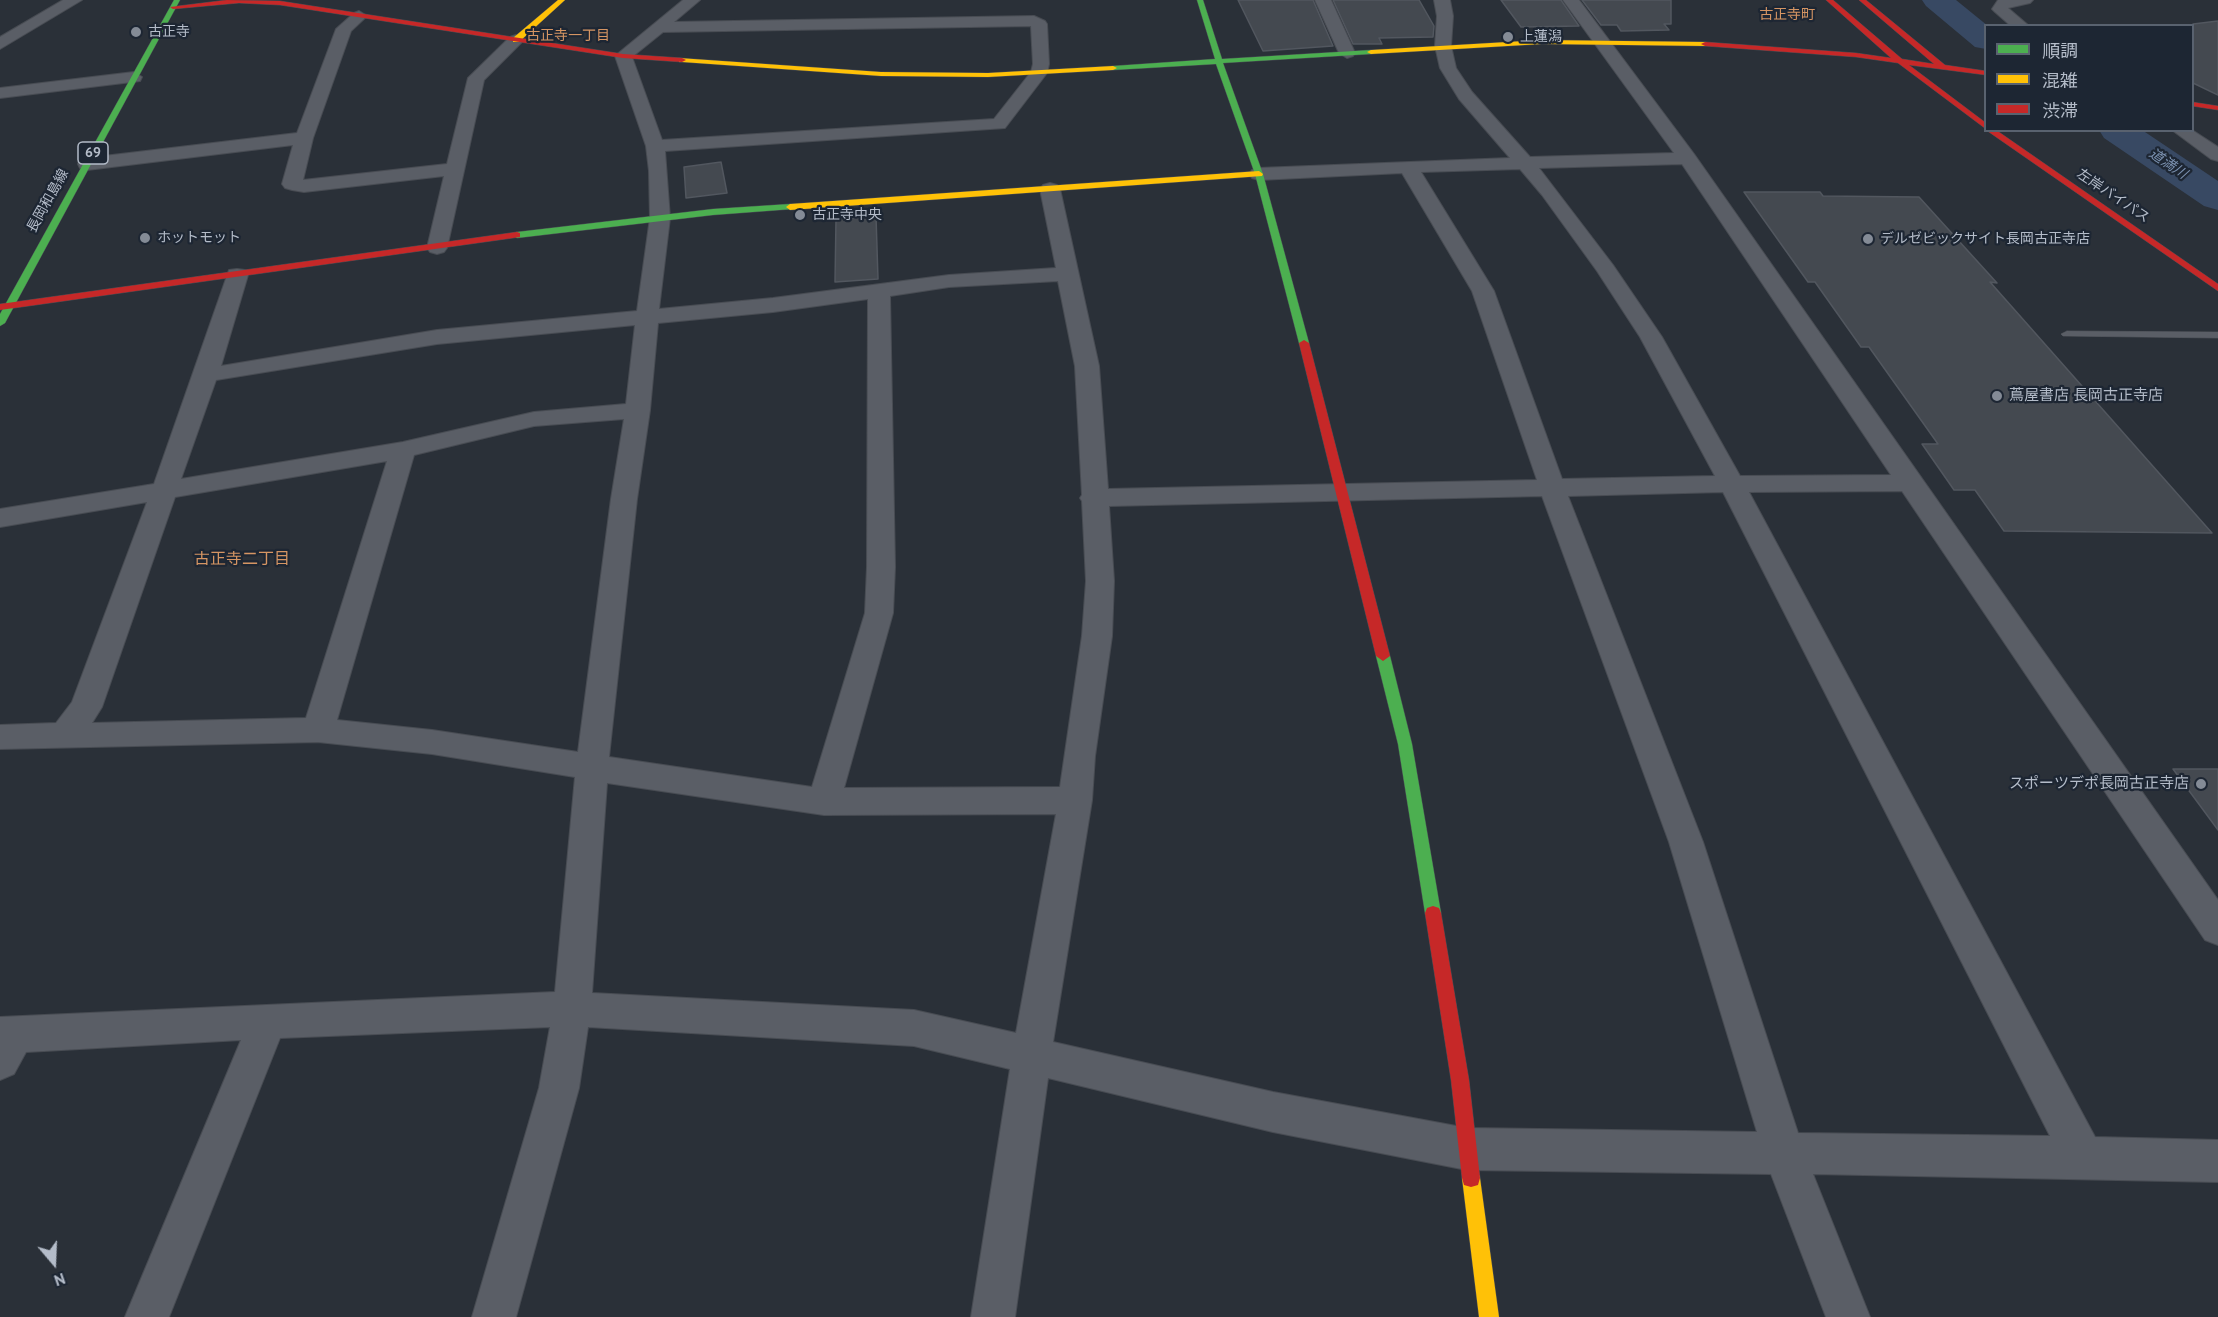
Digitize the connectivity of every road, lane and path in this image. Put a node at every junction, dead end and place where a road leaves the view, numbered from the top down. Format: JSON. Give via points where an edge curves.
{"nodes":[{"id":1,"x":74,"y":0,"type":"edge"},
{"id":2,"x":562,"y":0,"type":"edge"},
{"id":3,"x":692,"y":0,"type":"edge"},
{"id":4,"x":1200,"y":0,"type":"edge"},
{"id":5,"x":1323,"y":0,"type":"edge"},
{"id":6,"x":1442,"y":0,"type":"edge"},
{"id":7,"x":1571,"y":0,"type":"edge"},
{"id":8,"x":1829,"y":0,"type":"edge"},
{"id":9,"x":1862,"y":0,"type":"edge"},
{"id":10,"x":2025,"y":0,"type":"edge"},
{"id":11,"x":175,"y":3,"type":"edge"},
{"id":12,"x":359,"y":16,"type":"junction"},
{"id":13,"x":2019,"y":24,"type":"edge"},
{"id":14,"x":659,"y":27,"type":"junction"},
{"id":15,"x":516,"y":40,"type":"junction"},
{"id":16,"x":1604,"y":42,"type":"junction"},
{"id":17,"x":0,"y":44,"type":"edge"},
{"id":18,"x":1443,"y":46,"type":"junction"},
{"id":19,"x":1347,"y":53,"type":"junction"},
{"id":20,"x":623,"y":56,"type":"junction"},
{"id":21,"x":1219,"y":61,"type":"junction"},
{"id":22,"x":1900,"y":62,"type":"junction"},
{"id":23,"x":1943,"y":67,"type":"junction"},
{"id":24,"x":1040,"y":72,"type":"junction"},
{"id":25,"x":1984,"y":73,"type":"edge"},
{"id":26,"x":134,"y":77,"type":"junction"},
{"id":27,"x":1964,"y":83,"type":"dead end"},
{"id":28,"x":0,"y":94,"type":"edge"},
{"id":29,"x":2194,"y":104,"type":"edge"},
{"id":30,"x":2218,"y":108,"type":"edge"},
{"id":31,"x":1984,"y":125,"type":"edge"},
{"id":32,"x":1993,"y":132,"type":"edge"},
{"id":33,"x":2184,"y":132,"type":"edge"},
{"id":34,"x":304,"y":138,"type":"junction"},
{"id":35,"x":655,"y":146,"type":"junction"},
{"id":36,"x":2218,"y":155,"type":"edge"},
{"id":37,"x":1687,"y":158,"type":"junction"},
{"id":38,"x":1525,"y":162,"type":"junction"},
{"id":39,"x":87,"y":164,"type":"junction"},
{"id":40,"x":1408,"y":167,"type":"junction"},
{"id":41,"x":454,"y":169,"type":"junction"},
{"id":42,"x":1259,"y":174,"type":"junction"},
{"id":43,"x":1050,"y":189,"type":"junction"},
{"id":44,"x":660,"y":218,"type":"junction"},
{"id":45,"x":437,"y":248,"type":"junction"},
{"id":46,"x":1068,"y":274,"type":"junction"},
{"id":47,"x":237,"y":275,"type":"junction"},
{"id":48,"x":2218,"y":288,"type":"edge"},
{"id":49,"x":879,"y":290,"type":"junction"},
{"id":50,"x":4,"y":306,"type":"edge"},
{"id":51,"x":647,"y":318,"type":"junction"},
{"id":52,"x":0,"y":323,"type":"edge"},
{"id":53,"x":2067,"y":334,"type":"dead end"},
{"id":54,"x":2218,"y":335,"type":"edge"},
{"id":55,"x":206,"y":375,"type":"junction"},
{"id":56,"x":638,"y":410,"type":"junction"},
{"id":57,"x":403,"y":450,"type":"junction"},
{"id":58,"x":1909,"y":483,"type":"junction"},
{"id":59,"x":1732,"y":484,"type":"junction"},
{"id":60,"x":1553,"y":490,"type":"junction"},
{"id":61,"x":163,"y":491,"type":"junction"},
{"id":62,"x":1343,"y":493,"type":"junction"},
{"id":63,"x":1094,"y":498,"type":"junction"},
{"id":64,"x":0,"y":518,"type":"edge"},
{"id":65,"x":318,"y":730,"type":"junction"},
{"id":66,"x":64,"y":735,"type":"junction"},
{"id":67,"x":0,"y":737,"type":"edge"},
{"id":68,"x":592,"y":768,"type":"junction"},
{"id":69,"x":1075,"y":800,"type":"junction"},
{"id":70,"x":824,"y":802,"type":"junction"},
{"id":71,"x":2218,"y":929,"type":"edge"},
{"id":72,"x":572,"y":1009,"type":"junction"},
{"id":73,"x":268,"y":1021,"type":"junction"},
{"id":74,"x":5,"y":1044,"type":"edge"},
{"id":75,"x":1031,"y":1057,"type":"junction"},
{"id":76,"x":1467,"y":1149,"type":"junction"},
{"id":77,"x":1784,"y":1154,"type":"junction"},
{"id":78,"x":2083,"y":1156,"type":"junction"},
{"id":79,"x":2218,"y":1161,"type":"edge"},
{"id":80,"x":147,"y":1317,"type":"edge"},
{"id":81,"x":494,"y":1317,"type":"edge"},
{"id":82,"x":993,"y":1317,"type":"edge"},
{"id":83,"x":1489,"y":1317,"type":"edge"},
{"id":84,"x":1848,"y":1317,"type":"edge"}],
"edges":[{"from":1,"to":17,"type":"street"},
{"from":2,"to":15,"type":"street"},
{"from":3,"to":14,"type":"street"},
{"from":4,"to":21,"type":"street"},
{"from":5,"to":19,"type":"street"},
{"from":6,"to":18,"type":"street"},
{"from":7,"to":16,"type":"street"},
{"from":8,"to":22,"type":"street"},
{"from":9,"to":23,"type":"street"},
{"from":10,"to":13,"type":"street","via":[[2004,2],[2000,9]]},
{"from":11,"to":12,"type":"street","via":[[255,1]]},
{"from":11,"to":26,"type":"street","name":"長岡和島線","number":"69"},
{"from":12,"to":15,"type":"street"},
{"from":12,"to":34,"type":"street","via":[[344,29]]},
{"from":14,"to":20,"type":"street"},
{"from":14,"to":24,"type":"street","via":[[1034,21],[1039,24]]},
{"from":15,"to":20,"type":"street"},
{"from":15,"to":41,"type":"street","via":[[476,78]]},
{"from":16,"to":18,"type":"street"},
{"from":16,"to":22,"type":"street","via":[[1759,47]]},
{"from":16,"to":37,"type":"street"},
{"from":18,"to":19,"type":"street"},
{"from":18,"to":38,"type":"street","via":[[1448,68],[1465,94]]},
{"from":19,"to":21,"type":"street"},
{"from":20,"to":24,"type":"street","via":[[881,74]]},
{"from":20,"to":35,"type":"street"},
{"from":21,"to":24,"type":"street"},
{"from":21,"to":42,"type":"street"},
{"from":22,"to":23,"type":"street"},
{"from":22,"to":31,"type":"street"},
{"from":23,"to":25,"type":"street"},
{"from":23,"to":27,"type":"street"},
{"from":24,"to":35,"type":"street","via":[[999,124]]},
{"from":26,"to":28,"type":"street"},
{"from":26,"to":39,"type":"street","name":"長岡和島線","number":"69"},
{"from":29,"to":30,"type":"street"},
{"from":32,"to":48,"type":"street","name":"左岸バイパス"},
{"from":33,"to":36,"type":"street"},
{"from":34,"to":39,"type":"street"},
{"from":34,"to":41,"type":"street","via":[[292,184],[304,186]]},
{"from":35,"to":44,"type":"street"},
{"from":37,"to":38,"type":"street"},
{"from":37,"to":58,"type":"street"},
{"from":38,"to":40,"type":"street"},
{"from":38,"to":59,"type":"street","via":[[1637,314]]},
{"from":39,"to":50,"type":"street","name":"長岡和島線","number":"69"},
{"from":40,"to":42,"type":"street"},
{"from":40,"to":60,"type":"street","via":[[1483,291]]},
{"from":41,"to":45,"type":"street"},
{"from":42,"to":43,"type":"street"},
{"from":42,"to":62,"type":"street"},
{"from":43,"to":44,"type":"street"},
{"from":43,"to":46,"type":"street"},
{"from":44,"to":45,"type":"street","via":[[555,229]]},
{"from":44,"to":51,"type":"street"},
{"from":45,"to":47,"type":"street"},
{"from":46,"to":49,"type":"street","via":[[949,281]]},
{"from":46,"to":63,"type":"street","via":[[1087,366]]},
{"from":47,"to":50,"type":"street"},
{"from":47,"to":55,"type":"street"},
{"from":49,"to":51,"type":"street"},
{"from":49,"to":70,"type":"street","via":[[879,613]]},
{"from":50,"to":52,"type":"street","name":"長岡和島線","number":"69"},
{"from":51,"to":55,"type":"street","via":[[437,337]]},
{"from":51,"to":56,"type":"street"},
{"from":53,"to":54,"type":"lane"},
{"from":55,"to":61,"type":"street"},
{"from":56,"to":57,"type":"street","via":[[534,419]]},
{"from":56,"to":68,"type":"street"},
{"from":57,"to":61,"type":"street"},
{"from":57,"to":65,"type":"street"},
{"from":58,"to":59,"type":"street"},
{"from":58,"to":71,"type":"street"},
{"from":59,"to":60,"type":"street"},
{"from":59,"to":78,"type":"street"},
{"from":60,"to":62,"type":"street"},
{"from":60,"to":77,"type":"street","via":[[1686,842]]},
{"from":61,"to":64,"type":"street"},
{"from":61,"to":66,"type":"street","via":[[86,707]]},
{"from":62,"to":63,"type":"street"},
{"from":62,"to":76,"type":"street","via":[[1405,744],[1460,1080]]},
{"from":63,"to":69,"type":"street","via":[[1100,581],[1098,625]]},
{"from":65,"to":66,"type":"street"},
{"from":65,"to":68,"type":"street","via":[[432,742]]},
{"from":66,"to":67,"type":"street"},
{"from":68,"to":70,"type":"street"},
{"from":68,"to":72,"type":"street"},
{"from":69,"to":70,"type":"street"},
{"from":69,"to":75,"type":"street"},
{"from":72,"to":73,"type":"street"},
{"from":72,"to":75,"type":"street","via":[[914,1028]]},
{"from":72,"to":81,"type":"street","via":[[559,1088]]},
{"from":73,"to":74,"type":"street"},
{"from":73,"to":80,"type":"street"},
{"from":75,"to":76,"type":"street","via":[[1273,1112]]},
{"from":75,"to":82,"type":"street"},
{"from":76,"to":77,"type":"street"},
{"from":76,"to":83,"type":"street"},
{"from":77,"to":78,"type":"street"},
{"from":77,"to":84,"type":"street"},
{"from":78,"to":79,"type":"street"}]}
